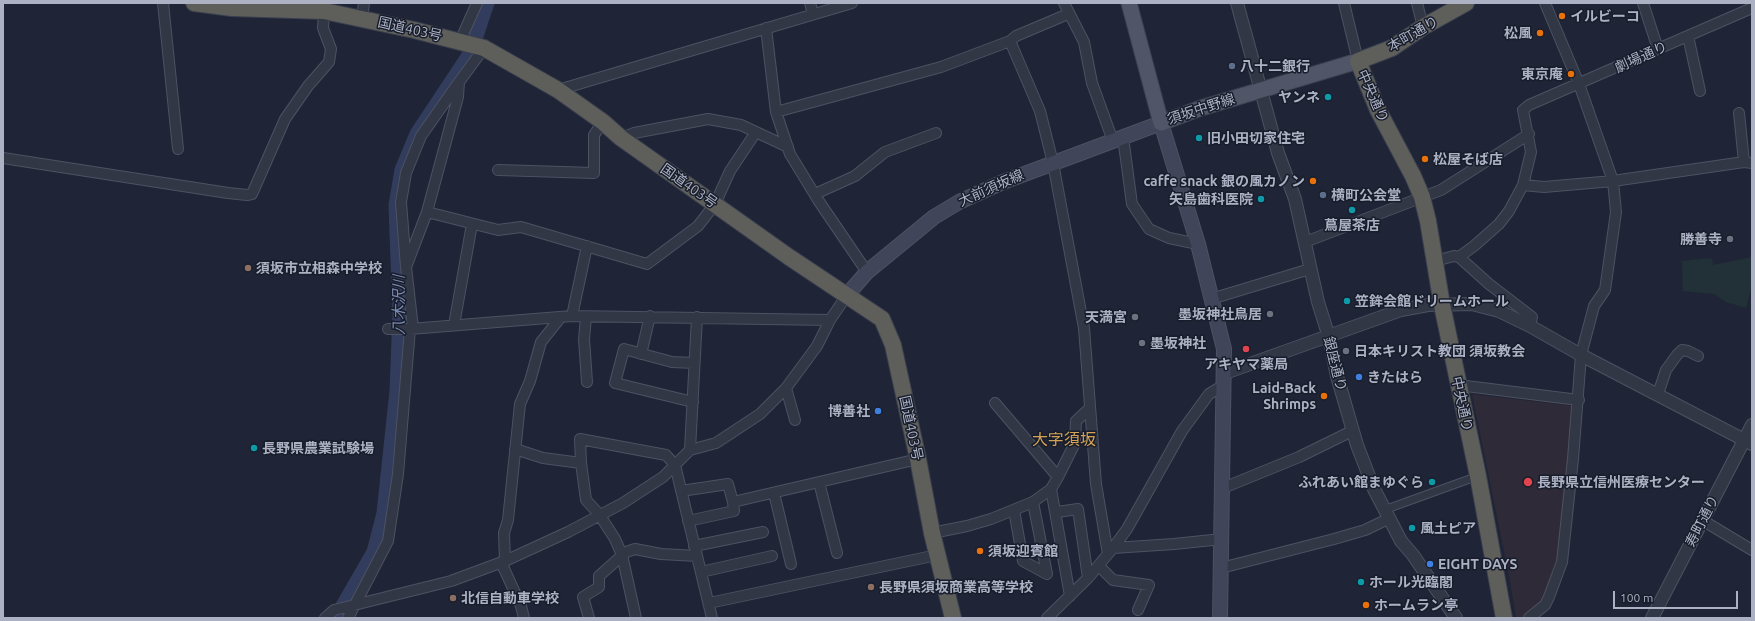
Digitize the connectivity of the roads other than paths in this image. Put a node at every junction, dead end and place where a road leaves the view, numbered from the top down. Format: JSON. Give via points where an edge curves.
{"nodes":[{"id":1,"x":163,"y":3,"type":"edge"},
{"id":2,"x":194,"y":3,"type":"edge"},
{"id":3,"x":477,"y":3,"type":"edge"},
{"id":4,"x":810,"y":3,"type":"edge"},
{"id":5,"x":852,"y":3,"type":"edge"},
{"id":6,"x":1064,"y":3,"type":"edge"},
{"id":7,"x":1130,"y":3,"type":"edge"},
{"id":8,"x":1237,"y":3,"type":"edge"},
{"id":9,"x":1344,"y":3,"type":"edge"},
{"id":10,"x":1417,"y":3,"type":"edge"},
{"id":11,"x":1466,"y":3,"type":"edge"},
{"id":12,"x":1545,"y":3,"type":"edge"},
{"id":13,"x":1643,"y":3,"type":"edge"},
{"id":14,"x":276,"y":6,"type":"edge"},
{"id":15,"x":1751,"y":10,"type":"edge"},
{"id":16,"x":324,"y":11,"type":"junction"},
{"id":17,"x":363,"y":11,"type":"edge"},
{"id":18,"x":813,"y":14,"type":"junction"},
{"id":19,"x":1068,"y":14,"type":"junction"},
{"id":20,"x":1423,"y":27,"type":"junction"},
{"id":21,"x":766,"y":28,"type":"junction"},
{"id":22,"x":1688,"y":36,"type":"junction"},
{"id":23,"x":460,"y":41,"type":"junction"},
{"id":24,"x":1010,"y":41,"type":"junction"},
{"id":25,"x":484,"y":48,"type":"junction"},
{"id":26,"x":1658,"y":49,"type":"junction"},
{"id":27,"x":1358,"y":61,"type":"junction"},
{"id":28,"x":459,"y":82,"type":"junction"},
{"id":29,"x":1579,"y":84,"type":"junction"},
{"id":30,"x":558,"y":90,"type":"junction"},
{"id":31,"x":1261,"y":90,"type":"junction"},
{"id":32,"x":1700,"y":91,"type":"dead end"},
{"id":33,"x":776,"y":112,"type":"junction"},
{"id":34,"x":1738,"y":113,"type":"dead end"},
{"id":35,"x":603,"y":122,"type":"junction"},
{"id":36,"x":1161,"y":122,"type":"junction"},
{"id":37,"x":756,"y":132,"type":"junction"},
{"id":38,"x":936,"y":133,"type":"dead end"},
{"id":39,"x":1529,"y":134,"type":"junction"},
{"id":40,"x":621,"y":138,"type":"junction"},
{"id":41,"x":1118,"y":139,"type":"junction"},
{"id":42,"x":788,"y":147,"type":"junction"},
{"id":43,"x":178,"y":149,"type":"dead end"},
{"id":44,"x":3,"y":158,"type":"edge"},
{"id":45,"x":1748,"y":162,"type":"edge"},
{"id":46,"x":1052,"y":163,"type":"junction"},
{"id":47,"x":498,"y":170,"type":"dead end"},
{"id":48,"x":1613,"y":181,"type":"junction"},
{"id":49,"x":1523,"y":185,"type":"junction"},
{"id":50,"x":814,"y":194,"type":"junction"},
{"id":51,"x":1422,"y":198,"type":"junction"},
{"id":52,"x":715,"y":204,"type":"junction"},
{"id":53,"x":427,"y":212,"type":"junction"},
{"id":54,"x":472,"y":224,"type":"junction"},
{"id":55,"x":1305,"y":242,"type":"junction"},
{"id":56,"x":1198,"y":244,"type":"junction"},
{"id":57,"x":587,"y":246,"type":"junction"},
{"id":58,"x":1459,"y":257,"type":"junction"},
{"id":59,"x":1435,"y":261,"type":"junction"},
{"id":60,"x":406,"y":267,"type":"junction"},
{"id":61,"x":1310,"y":269,"type":"junction"},
{"id":62,"x":867,"y":272,"type":"junction"},
{"id":63,"x":847,"y":295,"type":"junction"},
{"id":64,"x":1211,"y":299,"type":"junction"},
{"id":65,"x":1442,"y":305,"type":"junction"},
{"id":66,"x":572,"y":316,"type":"junction"},
{"id":67,"x":650,"y":316,"type":"junction"},
{"id":68,"x":561,"y":317,"type":"junction"},
{"id":69,"x":586,"y":317,"type":"junction"},
{"id":70,"x":697,"y":318,"type":"junction"},
{"id":71,"x":830,"y":320,"type":"junction"},
{"id":72,"x":454,"y":325,"type":"junction"},
{"id":73,"x":1530,"y":326,"type":"junction"},
{"id":74,"x":388,"y":329,"type":"dead end"},
{"id":75,"x":412,"y":329,"type":"junction"},
{"id":76,"x":1329,"y":337,"type":"junction"},
{"id":77,"x":641,"y":354,"type":"junction"},
{"id":78,"x":1582,"y":355,"type":"junction"},
{"id":79,"x":1698,"y":356,"type":"dead end"},
{"id":80,"x":694,"y":363,"type":"junction"},
{"id":81,"x":1224,"y":379,"type":"junction"},
{"id":82,"x":587,"y":382,"type":"dead end"},
{"id":83,"x":1458,"y":385,"type":"junction"},
{"id":84,"x":786,"y":388,"type":"junction"},
{"id":85,"x":1658,"y":394,"type":"junction"},
{"id":86,"x":1578,"y":400,"type":"junction"},
{"id":87,"x":693,"y":402,"type":"junction"},
{"id":88,"x":995,"y":403,"type":"dead end"},
{"id":89,"x":1090,"y":408,"type":"junction"},
{"id":90,"x":795,"y":420,"type":"dead end"},
{"id":91,"x":1752,"y":425,"type":"edge"},
{"id":92,"x":1352,"y":431,"type":"junction"},
{"id":93,"x":1748,"y":442,"type":"edge"},
{"id":94,"x":516,"y":449,"type":"junction"},
{"id":95,"x":690,"y":450,"type":"junction"},
{"id":96,"x":918,"y":459,"type":"junction"},
{"id":97,"x":581,"y":464,"type":"junction"},
{"id":98,"x":675,"y":465,"type":"junction"},
{"id":99,"x":1478,"y":476,"type":"junction"},
{"id":100,"x":1058,"y":477,"type":"junction"},
{"id":101,"x":819,"y":482,"type":"junction"},
{"id":102,"x":1223,"y":488,"type":"junction"},
{"id":103,"x":1052,"y":489,"type":"junction"},
{"id":104,"x":681,"y":491,"type":"junction"},
{"id":105,"x":774,"y":493,"type":"junction"},
{"id":106,"x":733,"y":502,"type":"junction"},
{"id":107,"x":1033,"y":502,"type":"junction"},
{"id":108,"x":1014,"y":510,"type":"junction"},
{"id":109,"x":1057,"y":512,"type":"junction"},
{"id":110,"x":599,"y":514,"type":"junction"},
{"id":111,"x":1386,"y":514,"type":"junction"},
{"id":112,"x":1702,"y":520,"type":"junction"},
{"id":113,"x":688,"y":521,"type":"junction"},
{"id":114,"x":763,"y":532,"type":"dead end"},
{"id":115,"x":932,"y":533,"type":"junction"},
{"id":116,"x":1222,"y":539,"type":"junction"},
{"id":117,"x":1752,"y":550,"type":"edge"},
{"id":118,"x":695,"y":551,"type":"junction"},
{"id":119,"x":1111,"y":551,"type":"junction"},
{"id":120,"x":837,"y":553,"type":"dead end"},
{"id":121,"x":622,"y":555,"type":"junction"},
{"id":122,"x":772,"y":556,"type":"dead end"},
{"id":123,"x":937,"y":556,"type":"junction"},
{"id":124,"x":503,"y":562,"type":"junction"},
{"id":125,"x":791,"y":564,"type":"dead end"},
{"id":126,"x":1099,"y":566,"type":"junction"},
{"id":127,"x":1221,"y":568,"type":"junction"},
{"id":128,"x":701,"y":572,"type":"junction"},
{"id":129,"x":1088,"y":578,"type":"junction"},
{"id":130,"x":1070,"y":596,"type":"junction"},
{"id":131,"x":709,"y":603,"type":"junction"},
{"id":132,"x":353,"y":606,"type":"junction"},
{"id":133,"x":1138,"y":610,"type":"dead end"},
{"id":134,"x":325,"y":618,"type":"edge"},
{"id":135,"x":348,"y":618,"type":"edge"},
{"id":136,"x":524,"y":618,"type":"edge"},
{"id":137,"x":589,"y":618,"type":"edge"},
{"id":138,"x":636,"y":618,"type":"edge"},
{"id":139,"x":712,"y":618,"type":"edge"},
{"id":140,"x":953,"y":618,"type":"edge"},
{"id":141,"x":1047,"y":618,"type":"edge"},
{"id":142,"x":1220,"y":618,"type":"edge"},
{"id":143,"x":1456,"y":618,"type":"edge"},
{"id":144,"x":1504,"y":618,"type":"edge"},
{"id":145,"x":1529,"y":618,"type":"edge"},
{"id":146,"x":1652,"y":618,"type":"edge"}],
"edges":[{"from":1,"to":43,"type":"street"},
{"from":2,"to":14,"type":"highway","name":"国道403号","via":[[232,8]]},
{"from":3,"to":23,"type":"street"},
{"from":4,"to":18,"type":"street"},
{"from":5,"to":18,"type":"street"},
{"from":6,"to":19,"type":"street"},
{"from":7,"to":36,"type":"main road","name":"須坂中野線"},
{"from":8,"to":31,"type":"street","name":"銀座通り"},
{"from":9,"to":27,"type":"street"},
{"from":10,"to":20,"type":"street"},
{"from":11,"to":20,"type":"highway","name":"本町通り"},
{"from":12,"to":29,"type":"street"},
{"from":13,"to":26,"type":"street"},
{"from":14,"to":16,"type":"highway","name":"国道403号"},
{"from":15,"to":22,"type":"street","name":"劇場通り"},
{"from":16,"to":17,"type":"highway","name":"国道403号"},
{"from":16,"to":44,"type":"street","via":[[323,28],[331,49],[329,62],[285,119],[252,194],[228,193]]},
{"from":17,"to":23,"type":"highway","name":"国道403号"},
{"from":18,"to":21,"type":"street"},
{"from":19,"to":24,"type":"street","via":[[1016,36]]},
{"from":19,"to":41,"type":"street","via":[[1084,42],[1092,83]]},
{"from":20,"to":27,"type":"highway","name":"本町通り","via":[[1392,48]]},
{"from":21,"to":30,"type":"street"},
{"from":21,"to":33,"type":"street"},
{"from":22,"to":26,"type":"street","name":"劇場通り"},
{"from":22,"to":32,"type":"street"},
{"from":23,"to":25,"type":"highway","name":"国道403号"},
{"from":24,"to":33,"type":"street","via":[[941,67]]},
{"from":24,"to":46,"type":"street","via":[[1040,111]]},
{"from":25,"to":28,"type":"street"},
{"from":25,"to":30,"type":"highway","name":"国道403号"},
{"from":26,"to":29,"type":"street","name":"劇場通り"},
{"from":27,"to":31,"type":"main road","name":"須坂中野線"},
{"from":27,"to":51,"type":"highway","name":"中央通り","via":[[1378,110]]},
{"from":28,"to":53,"type":"street","via":[[458,97]]},
{"from":28,"to":60,"type":"street","via":[[421,136],[406,173],[401,202]]},
{"from":29,"to":39,"type":"street","name":"劇場通り","via":[[1529,105],[1524,110]]},
{"from":29,"to":48,"type":"street"},
{"from":30,"to":35,"type":"highway","name":"国道403号"},
{"from":31,"to":36,"type":"main road","name":"須坂中野線"},
{"from":31,"to":55,"type":"street","name":"銀座通り","via":[[1278,153],[1295,199]]},
{"from":33,"to":42,"type":"street"},
{"from":34,"to":45,"type":"street"},
{"from":35,"to":40,"type":"highway","name":"国道403号"},
{"from":35,"to":47,"type":"street","via":[[594,134],[594,173]]},
{"from":36,"to":41,"type":"main road","name":"大前須坂線"},
{"from":36,"to":56,"type":"main road"},
{"from":37,"to":40,"type":"street","via":[[741,125],[708,119]]},
{"from":37,"to":42,"type":"street"},
{"from":37,"to":52,"type":"street","via":[[730,171]]},
{"from":38,"to":50,"type":"street","via":[[885,152],[855,176]]},
{"from":39,"to":49,"type":"street","via":[[1531,152]]},
{"from":39,"to":51,"type":"street","via":[[1449,186]]},
{"from":40,"to":52,"type":"highway","name":"国道403号"},
{"from":41,"to":46,"type":"main road","name":"大前須坂線"},
{"from":41,"to":56,"type":"street","via":[[1132,204],[1149,229],[1169,238]]},
{"from":42,"to":50,"type":"street"},
{"from":45,"to":48,"type":"street"},
{"from":46,"to":62,"type":"main road","name":"大前須坂線","via":[[959,202],[934,217]]},
{"from":46,"to":89,"type":"street","via":[[1084,328]]},
{"from":48,"to":49,"type":"street","via":[[1544,187]]},
{"from":48,"to":78,"type":"street","via":[[1616,212],[1606,290],[1594,306]]},
{"from":49,"to":58,"type":"street","via":[[1499,224]]},
{"from":50,"to":62,"type":"street"},
{"from":51,"to":55,"type":"street"},
{"from":51,"to":59,"type":"highway","name":"中央通り"},
{"from":52,"to":57,"type":"street","via":[[698,226],[647,264]]},
{"from":52,"to":63,"type":"highway","name":"国道403号"},
{"from":53,"to":54,"type":"street"},
{"from":53,"to":60,"type":"street"},
{"from":54,"to":57,"type":"street","via":[[498,230],[521,227]]},
{"from":54,"to":72,"type":"street"},
{"from":55,"to":61,"type":"street","name":"銀座通り"},
{"from":56,"to":64,"type":"main road"},
{"from":57,"to":66,"type":"street"},
{"from":58,"to":59,"type":"street"},
{"from":58,"to":73,"type":"street","via":[[1489,284],[1532,316]]},
{"from":59,"to":65,"type":"highway","name":"中央通り"},
{"from":60,"to":75,"type":"street"},
{"from":61,"to":64,"type":"street"},
{"from":61,"to":76,"type":"street","name":"銀座通り"},
{"from":62,"to":63,"type":"main road","name":"大前須坂線"},
{"from":63,"to":71,"type":"street"},
{"from":63,"to":96,"type":"highway","name":"国道403号","via":[[882,319],[893,345]]},
{"from":64,"to":81,"type":"main road","via":[[1224,350]]},
{"from":65,"to":73,"type":"street","via":[[1472,304],[1499,311]]},
{"from":65,"to":76,"type":"street","via":[[1401,310]]},
{"from":65,"to":83,"type":"highway","name":"中央通り"},
{"from":66,"to":68,"type":"street"},
{"from":66,"to":69,"type":"street"},
{"from":67,"to":69,"type":"street"},
{"from":67,"to":70,"type":"street"},
{"from":67,"to":77,"type":"street"},
{"from":68,"to":72,"type":"street"},
{"from":68,"to":94,"type":"street","via":[[540,342],[530,381],[520,404]]},
{"from":69,"to":82,"type":"street","via":[[584,338]]},
{"from":70,"to":71,"type":"street"},
{"from":70,"to":80,"type":"street"},
{"from":71,"to":84,"type":"street","via":[[817,346]]},
{"from":72,"to":75,"type":"street"},
{"from":73,"to":78,"type":"street"},
{"from":74,"to":75,"type":"street"},
{"from":75,"to":132,"type":"street","via":[[398,474],[388,541]]},
{"from":76,"to":81,"type":"street"},
{"from":76,"to":92,"type":"street","name":"銀座通り"},
{"from":77,"to":80,"type":"street","via":[[672,362]]},
{"from":77,"to":87,"type":"street","via":[[624,349],[615,383]]},
{"from":78,"to":85,"type":"street"},
{"from":78,"to":86,"type":"street"},
{"from":79,"to":85,"type":"street","via":[[1682,350],[1666,370]]},
{"from":80,"to":87,"type":"street"},
{"from":81,"to":102,"type":"main road"},
{"from":81,"to":119,"type":"street","via":[[1209,394],[1182,431],[1127,529]]},
{"from":83,"to":86,"type":"street"},
{"from":83,"to":99,"type":"highway","name":"中央通り"},
{"from":84,"to":90,"type":"street"},
{"from":84,"to":95,"type":"street","via":[[760,414],[716,443]]},
{"from":85,"to":93,"type":"street"},
{"from":86,"to":145,"type":"street","via":[[1562,562],[1545,605]]},
{"from":87,"to":95,"type":"street"},
{"from":88,"to":100,"type":"street"},
{"from":89,"to":100,"type":"street","via":[[1076,422],[1075,443]]},
{"from":89,"to":119,"type":"street","via":[[1096,484]]},
{"from":91,"to":93,"type":"street","name":"寿町通り"},
{"from":92,"to":102,"type":"street","via":[[1299,457]]},
{"from":92,"to":111,"type":"street","name":"銀座通り"},
{"from":93,"to":112,"type":"street","name":"寿町通り"},
{"from":94,"to":97,"type":"street","via":[[543,458]]},
{"from":94,"to":124,"type":"street","via":[[508,520],[504,533]]},
{"from":95,"to":98,"type":"street"},
{"from":96,"to":101,"type":"street"},
{"from":96,"to":115,"type":"highway","name":"国道403号"},
{"from":97,"to":98,"type":"street","via":[[580,439],[666,455]]},
{"from":97,"to":110,"type":"street","via":[[586,500]]},
{"from":98,"to":104,"type":"street"},
{"from":98,"to":110,"type":"street","via":[[663,477],[623,503]]},
{"from":99,"to":111,"type":"street"},
{"from":99,"to":144,"type":"highway","name":"中央通り"},
{"from":100,"to":103,"type":"street"},
{"from":101,"to":105,"type":"street"},
{"from":101,"to":120,"type":"street"},
{"from":102,"to":116,"type":"main road"},
{"from":103,"to":107,"type":"street"},
{"from":103,"to":109,"type":"street"},
{"from":104,"to":106,"type":"street","via":[[728,484]]},
{"from":104,"to":113,"type":"street"},
{"from":105,"to":106,"type":"street"},
{"from":105,"to":125,"type":"street"},
{"from":106,"to":113,"type":"street","via":[[734,511]]},
{"from":107,"to":108,"type":"street"},
{"from":107,"to":108,"type":"street","via":[[1047,574],[1023,561]]},
{"from":108,"to":115,"type":"street","via":[[967,526]]},
{"from":109,"to":129,"type":"street","via":[[1078,509]]},
{"from":109,"to":130,"type":"street"},
{"from":110,"to":121,"type":"street"},
{"from":110,"to":124,"type":"street","via":[[568,532]]},
{"from":111,"to":127,"type":"street","via":[[1365,530]]},
{"from":111,"to":143,"type":"street","name":"銀座通り","via":[[1401,541]]},
{"from":112,"to":117,"type":"street"},
{"from":112,"to":146,"type":"street","name":"寿町通り"},
{"from":113,"to":118,"type":"street"},
{"from":114,"to":118,"type":"street"},
{"from":115,"to":123,"type":"highway","name":"国道403号"},
{"from":116,"to":119,"type":"street"},
{"from":116,"to":127,"type":"main road"},
{"from":118,"to":121,"type":"street","via":[[661,554],[635,549]]},
{"from":118,"to":128,"type":"street"},
{"from":119,"to":126,"type":"street"},
{"from":121,"to":137,"type":"street","via":[[600,576],[599,587],[583,597]]},
{"from":121,"to":138,"type":"street"},
{"from":122,"to":128,"type":"street"},
{"from":123,"to":131,"type":"street"},
{"from":123,"to":140,"type":"highway","name":"国道403号"},
{"from":124,"to":132,"type":"street","via":[[451,581]]},
{"from":124,"to":136,"type":"street"},
{"from":126,"to":129,"type":"street"},
{"from":126,"to":133,"type":"street","via":[[1113,580],[1149,585]]},
{"from":127,"to":142,"type":"main road"},
{"from":128,"to":131,"type":"street"},
{"from":129,"to":130,"type":"street"},
{"from":130,"to":141,"type":"street"},
{"from":131,"to":139,"type":"street"},
{"from":132,"to":134,"type":"street","via":[[334,610]]},
{"from":132,"to":135,"type":"street"}]}
